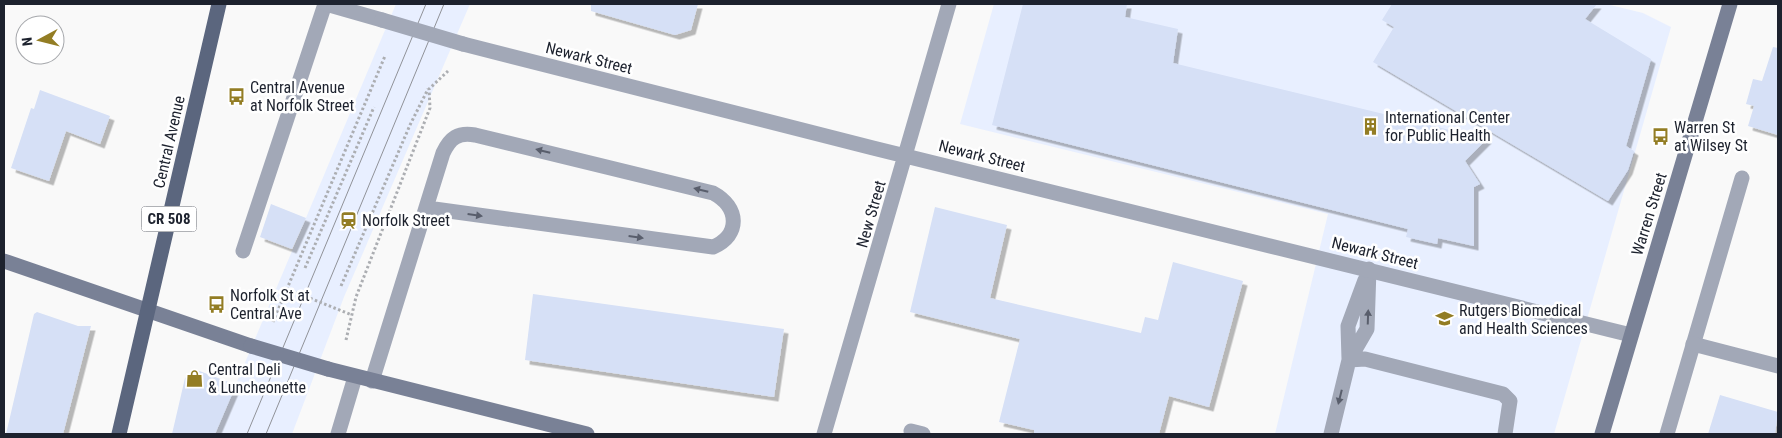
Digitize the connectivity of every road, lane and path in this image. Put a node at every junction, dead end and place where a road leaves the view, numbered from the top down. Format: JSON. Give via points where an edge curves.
{"nodes":[{"id":1,"x":219,"y":4,"type":"edge"},
{"id":2,"x":326,"y":4,"type":"edge"},
{"id":3,"x":949,"y":4,"type":"edge"},
{"id":4,"x":1730,"y":4,"type":"edge"},
{"id":5,"x":385,"y":56,"type":"dead end"},
{"id":6,"x":448,"y":71,"type":"dead end"},
{"id":7,"x":429,"y":89,"type":"junction"},
{"id":8,"x":374,"y":107,"type":"dead end"},
{"id":9,"x":907,"y":155,"type":"junction"},
{"id":10,"x":1742,"y":178,"type":"dead end"},
{"id":11,"x":334,"y":179,"type":"junction"},
{"id":12,"x":341,"y":183,"type":"junction"},
{"id":13,"x":427,"y":208,"type":"junction"},
{"id":14,"x":243,"y":251,"type":"dead end"},
{"id":15,"x":4,"y":260,"type":"edge"},
{"id":16,"x":305,"y":268,"type":"dead end"},
{"id":17,"x":1369,"y":269,"type":"junction"},
{"id":18,"x":341,"y":286,"type":"dead end"},
{"id":19,"x":287,"y":289,"type":"junction"},
{"id":20,"x":148,"y":311,"type":"junction"},
{"id":21,"x":352,"y":315,"type":"junction"},
{"id":22,"x":273,"y":322,"type":"dead end"},
{"id":23,"x":1631,"y":335,"type":"junction"},
{"id":24,"x":346,"y":340,"type":"dead end"},
{"id":25,"x":1693,"y":344,"type":"junction"},
{"id":26,"x":1349,"y":360,"type":"junction"},
{"id":27,"x":1778,"y":366,"type":"edge"},
{"id":28,"x":355,"y":377,"type":"junction"},
{"id":29,"x":372,"y":381,"type":"junction"},
{"id":30,"x":118,"y":434,"type":"edge"},
{"id":31,"x":338,"y":434,"type":"edge"},
{"id":32,"x":587,"y":434,"type":"edge"},
{"id":33,"x":824,"y":434,"type":"edge"},
{"id":34,"x":1331,"y":434,"type":"edge"},
{"id":35,"x":1505,"y":434,"type":"edge"},
{"id":36,"x":1602,"y":434,"type":"edge"},
{"id":37,"x":1667,"y":434,"type":"edge"}],
"edges":[{"from":1,"to":20,"type":"main road","name":"Central Avenue","number":"CR 508"},
{"from":2,"to":9,"type":"street","name":"Newark Street","bridge":true,"via":[[463,44]]},
{"from":2,"to":14,"type":"street"},
{"from":3,"to":9,"type":"street","name":"New Street"},
{"from":4,"to":23,"type":"main road","name":"Warren Street"},
{"from":5,"to":11,"type":"path"},
{"from":6,"to":7,"type":"path"},
{"from":7,"to":18,"type":"path"},
{"from":7,"to":21,"type":"path","via":[[430,108],[356,297]]},
{"from":8,"to":12,"type":"path"},
{"from":9,"to":17,"type":"street","name":"Newark Street"},
{"from":9,"to":33,"type":"street","name":"New Street"},
{"from":10,"to":25,"type":"street"},
{"from":11,"to":12,"type":"path"},
{"from":11,"to":19,"type":"path"},
{"from":12,"to":16,"type":"path"},
{"from":13,"to":13,"type":"street","one_way":true,"via":[[707,246],[722,243],[728,238],[733,216],[730,206],[713,194],[468,134],[448,142]]},
{"from":13,"to":29,"type":"street"},
{"from":15,"to":20,"type":"main road"},
{"from":17,"to":23,"type":"street","name":"Newark Street"},
{"from":17,"to":26,"type":"street","via":[[1348,326]]},
{"from":19,"to":21,"type":"path","bridge":true},
{"from":19,"to":22,"type":"path"},
{"from":20,"to":28,"type":"main road","bridge":true},
{"from":20,"to":30,"type":"main road","name":"Central Avenue","number":"CR 508"},
{"from":21,"to":24,"type":"path"},
{"from":23,"to":36,"type":"main road","name":"Warren Street"},
{"from":25,"to":27,"type":"street"},
{"from":25,"to":37,"type":"street"},
{"from":26,"to":34,"type":"street","one_way":true},
{"from":26,"to":35,"type":"street","via":[[1365,359],[1503,394],[1510,401]]},
{"from":28,"to":29,"type":"main road"},
{"from":28,"to":31,"type":"street"},
{"from":29,"to":32,"type":"main road"}]}
